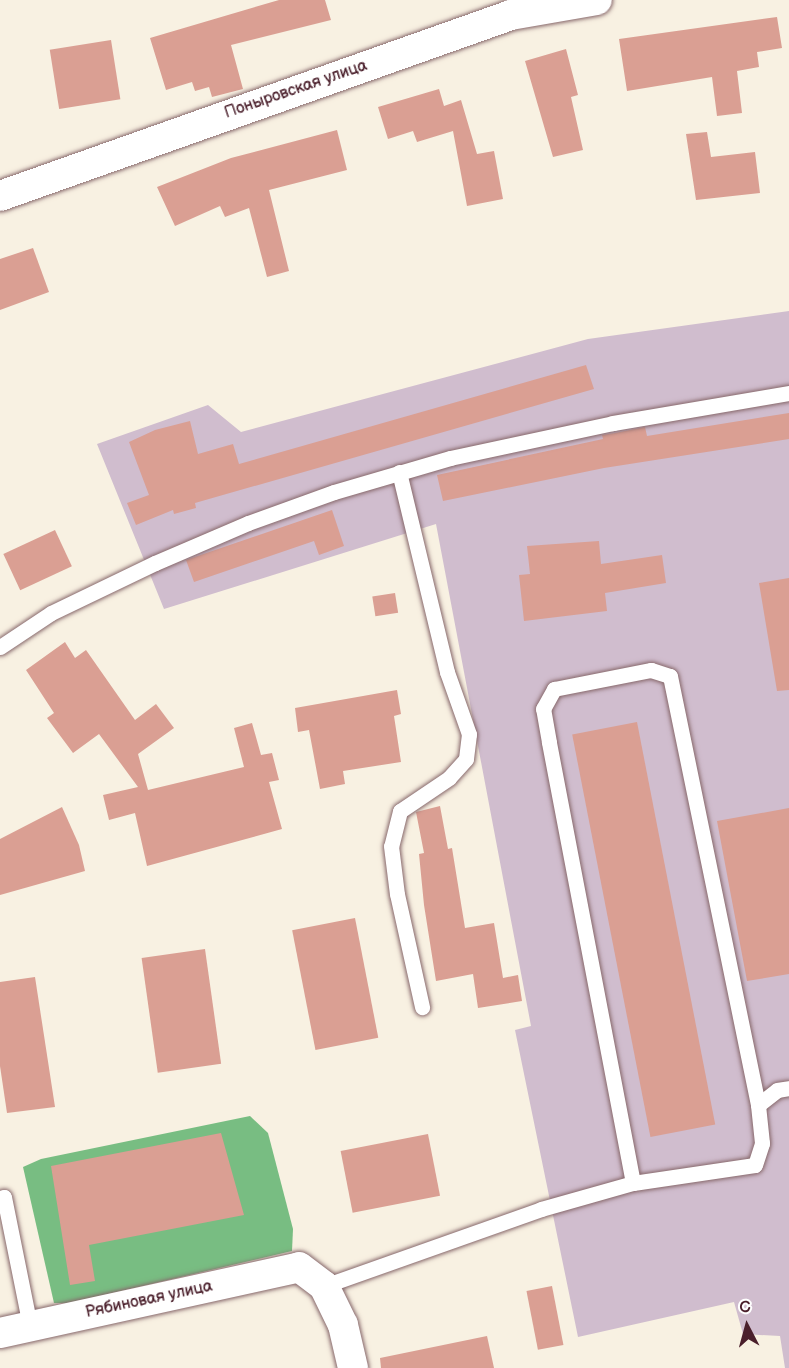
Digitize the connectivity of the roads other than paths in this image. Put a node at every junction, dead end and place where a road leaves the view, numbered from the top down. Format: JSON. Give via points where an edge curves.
{"nodes":[{"id":1,"x":597,"y":0,"type":"edge"},
{"id":2,"x":0,"y":196,"type":"edge"},
{"id":3,"x":789,"y":393,"type":"edge"},
{"id":4,"x":399,"y":472,"type":"junction"},
{"id":5,"x":0,"y":647,"type":"edge"},
{"id":6,"x":423,"y":1007,"type":"dead end"},
{"id":7,"x":789,"y":1088,"type":"edge"},
{"id":8,"x":758,"y":1105,"type":"junction"},
{"id":9,"x":633,"y":1183,"type":"junction"},
{"id":10,"x":0,"y":1198,"type":"edge"},
{"id":11,"x":324,"y":1286,"type":"junction"},
{"id":12,"x":30,"y":1326,"type":"junction"},
{"id":13,"x":0,"y":1334,"type":"edge"},
{"id":14,"x":353,"y":1368,"type":"edge"}],
"edges":[{"from":1,"to":2,"type":"street","name":"Поныровская улица","via":[[511,15]]},
{"from":3,"to":4,"type":"lane","via":[[582,430]]},
{"from":4,"to":5,"type":"lane","via":[[248,523],[51,613]]},
{"from":4,"to":6,"type":"lane","via":[[447,672],[469,734],[466,759],[449,778],[400,810],[391,846],[397,894]]},
{"from":7,"to":8,"type":"lane","via":[[777,1090]]},
{"from":8,"to":9,"type":"lane","via":[[762,1143],[755,1165]]},
{"from":8,"to":9,"type":"lane","via":[[669,676],[651,670],[554,689],[543,709]]},
{"from":9,"to":11,"type":"lane","via":[[541,1209]]},
{"from":10,"to":12,"type":"lane","via":[[4,1197]]},
{"from":11,"to":12,"type":"street","name":"Рябиновая улица","via":[[298,1267]]},
{"from":11,"to":14,"type":"street","via":[[343,1325]]},
{"from":12,"to":13,"type":"street","name":"Рябиновая улица"}]}
